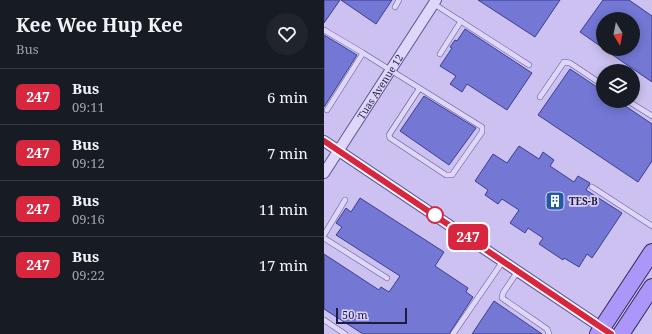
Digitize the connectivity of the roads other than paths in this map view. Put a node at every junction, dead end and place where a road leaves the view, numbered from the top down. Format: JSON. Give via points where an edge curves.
{"nodes":[{"id":1,"x":399,"y":0,"type":"edge"},
{"id":2,"x":435,"y":2,"type":"edge"},
{"id":3,"x":395,"y":7,"type":"dead end"},
{"id":4,"x":461,"y":21,"type":"junction"},
{"id":5,"x":324,"y":30,"type":"edge"},
{"id":6,"x":364,"y":53,"type":"junction"},
{"id":7,"x":440,"y":54,"type":"dead end"},
{"id":8,"x":529,"y":64,"type":"dead end"},
{"id":9,"x":391,"y":71,"type":"junction"},
{"id":10,"x":596,"y":81,"type":"edge"},
{"id":11,"x":419,"y":88,"type":"junction"},
{"id":12,"x":540,"y":96,"type":"dead end"},
{"id":13,"x":639,"y":108,"type":"edge"},
{"id":14,"x":327,"y":110,"type":"dead end"},
{"id":15,"x":652,"y":116,"type":"edge"},
{"id":16,"x":324,"y":141,"type":"edge"},
{"id":17,"x":339,"y":151,"type":"junction"},
{"id":18,"x":324,"y":173,"type":"edge"},
{"id":19,"x":592,"y":187,"type":"dead end"},
{"id":20,"x":346,"y":200,"type":"dead end"},
{"id":21,"x":652,"y":226,"type":"edge"},
{"id":22,"x":324,"y":235,"type":"edge"},
{"id":23,"x":324,"y":238,"type":"edge"},
{"id":24,"x":652,"y":252,"type":"edge"},
{"id":25,"x":503,"y":261,"type":"junction"},
{"id":26,"x":518,"y":271,"type":"junction"},
{"id":27,"x":387,"y":278,"type":"dead end"},
{"id":28,"x":652,"y":287,"type":"edge"},
{"id":29,"x":324,"y":320,"type":"edge"},
{"id":30,"x":604,"y":332,"type":"edge"},
{"id":31,"x":345,"y":334,"type":"edge"},
{"id":32,"x":453,"y":334,"type":"edge"},
{"id":33,"x":549,"y":334,"type":"edge"},
{"id":34,"x":621,"y":334,"type":"edge"}],
"edges":[{"from":1,"to":3,"type":"lane"},
{"from":2,"to":4,"type":"lane"},
{"from":2,"to":9,"type":"street","name":"Tuas Avenue 12"},
{"from":4,"to":7,"type":"lane"},
{"from":4,"to":8,"type":"lane"},
{"from":5,"to":6,"type":"lane"},
{"from":6,"to":9,"type":"lane"},
{"from":6,"to":14,"type":"lane"},
{"from":9,"to":11,"type":"lane"},
{"from":9,"to":17,"type":"street","name":"Tuas Avenue 12"},
{"from":10,"to":12,"type":"lane","via":[[566,62],[561,64]]},
{"from":11,"to":11,"type":"lane","via":[[389,134],[390,138],[450,176],[482,132],[482,128]]},
{"from":13,"to":15,"type":"lane"},
{"from":16,"to":17,"type":"street"},
{"from":17,"to":18,"type":"street","name":"Tuas Avenue 12"},
{"from":17,"to":25,"type":"street"},
{"from":19,"to":21,"type":"lane"},
{"from":20,"to":22,"type":"lane"},
{"from":23,"to":27,"type":"lane"},
{"from":24,"to":30,"type":"main road"},
{"from":25,"to":26,"type":"street"},
{"from":25,"to":32,"type":"lane"},
{"from":26,"to":30,"type":"street"},
{"from":26,"to":33,"type":"lane","via":[[503,293],[503,300],[547,329]]},
{"from":28,"to":34,"type":"main road"},
{"from":29,"to":31,"type":"lane"}]}
